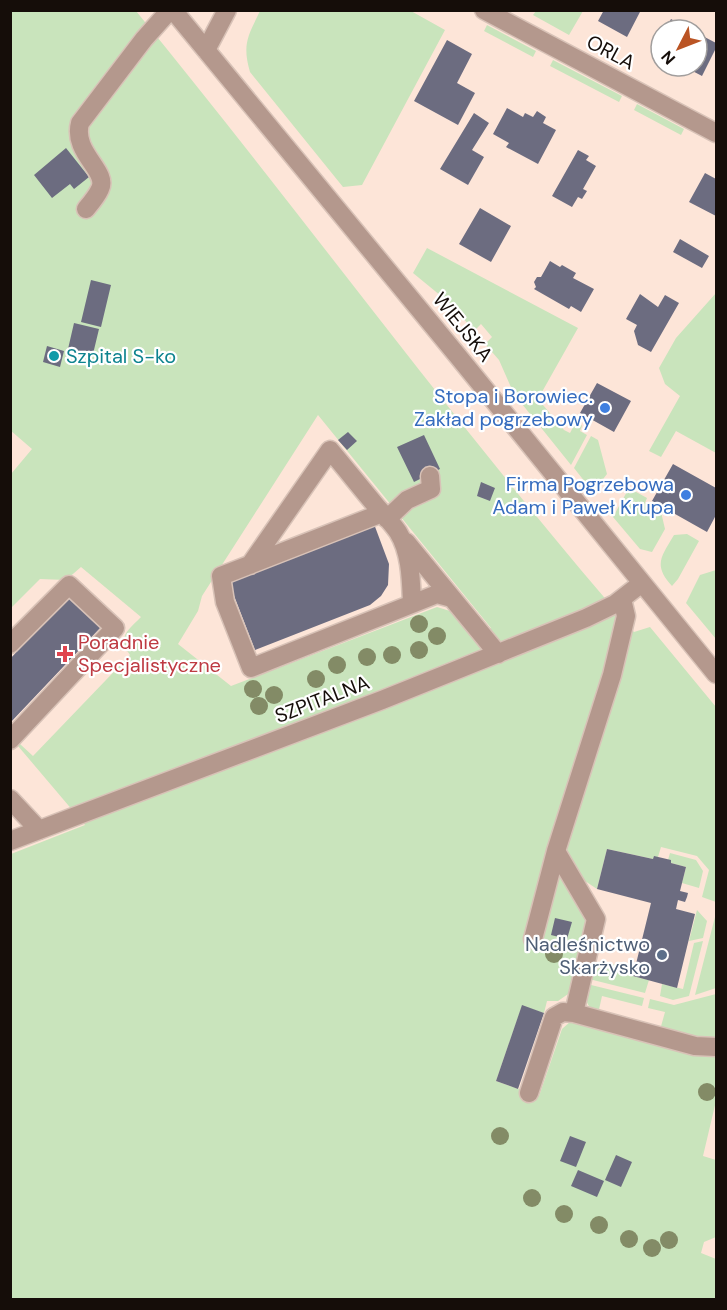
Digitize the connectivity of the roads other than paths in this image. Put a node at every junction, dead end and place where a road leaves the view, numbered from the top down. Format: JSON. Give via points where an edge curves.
{"nodes":[{"id":1,"x":172,"y":10,"type":"edge"},
{"id":2,"x":227,"y":10,"type":"edge"},
{"id":3,"x":484,"y":10,"type":"edge"},
{"id":4,"x":206,"y":50,"type":"junction"},
{"id":5,"x":717,"y":134,"type":"edge"},
{"id":6,"x":86,"y":209,"type":"dead end"},
{"id":7,"x":430,"y":476,"type":"dead end"},
{"id":8,"x":389,"y":522,"type":"junction"},
{"id":9,"x":250,"y":565,"type":"junction"},
{"id":10,"x":642,"y":584,"type":"junction"},
{"id":11,"x":452,"y":598,"type":"junction"},
{"id":12,"x":622,"y":599,"type":"junction"},
{"id":13,"x":412,"y":604,"type":"junction"},
{"id":14,"x":10,"y":644,"type":"edge"},
{"id":15,"x":498,"y":654,"type":"junction"},
{"id":16,"x":717,"y":674,"type":"edge"},
{"id":17,"x":10,"y":740,"type":"edge"},
{"id":18,"x":12,"y":802,"type":"edge"},
{"id":19,"x":39,"y":830,"type":"junction"},
{"id":20,"x":10,"y":841,"type":"edge"},
{"id":21,"x":556,"y":851,"type":"junction"},
{"id":22,"x":533,"y":939,"type":"dead end"},
{"id":23,"x":574,"y":1013,"type":"junction"},
{"id":24,"x":717,"y":1047,"type":"edge"},
{"id":25,"x":529,"y":1093,"type":"dead end"}],
"edges":[{"from":1,"to":4,"type":"street","name":"WIEJSKA"},
{"from":1,"to":6,"type":"street","via":[[144,39],[80,123],[80,145],[102,182],[102,188]]},
{"from":2,"to":4,"type":"street"},
{"from":3,"to":5,"type":"street","name":"ORLA"},
{"from":4,"to":10,"type":"street","name":"WIEJSKA"},
{"from":7,"to":8,"type":"street","via":[[431,489],[407,500]]},
{"from":8,"to":9,"type":"street"},
{"from":8,"to":9,"type":"street","via":[[330,450]]},
{"from":8,"to":11,"type":"street"},
{"from":8,"to":13,"type":"street","via":[[408,558]]},
{"from":9,"to":13,"type":"street","via":[[221,576],[225,602],[251,668]]},
{"from":10,"to":12,"type":"street","name":"SZPITALNA"},
{"from":10,"to":16,"type":"street","name":"WIEJSKA"},
{"from":11,"to":13,"type":"street","via":[[437,594]]},
{"from":11,"to":15,"type":"street"},
{"from":12,"to":15,"type":"street","name":"SZPITALNA"},
{"from":12,"to":21,"type":"street","via":[[626,616],[612,675]]},
{"from":14,"to":17,"type":"street","via":[[69,585],[115,628]]},
{"from":15,"to":19,"type":"street","name":"SZPITALNA"},
{"from":18,"to":19,"type":"street"},
{"from":19,"to":20,"type":"street","name":"SZPITALNA"},
{"from":21,"to":22,"type":"street"},
{"from":21,"to":23,"type":"street","via":[[596,920]]},
{"from":23,"to":24,"type":"street","via":[[695,1046]]},
{"from":23,"to":25,"type":"street","via":[[563,1012],[554,1017]]}]}
